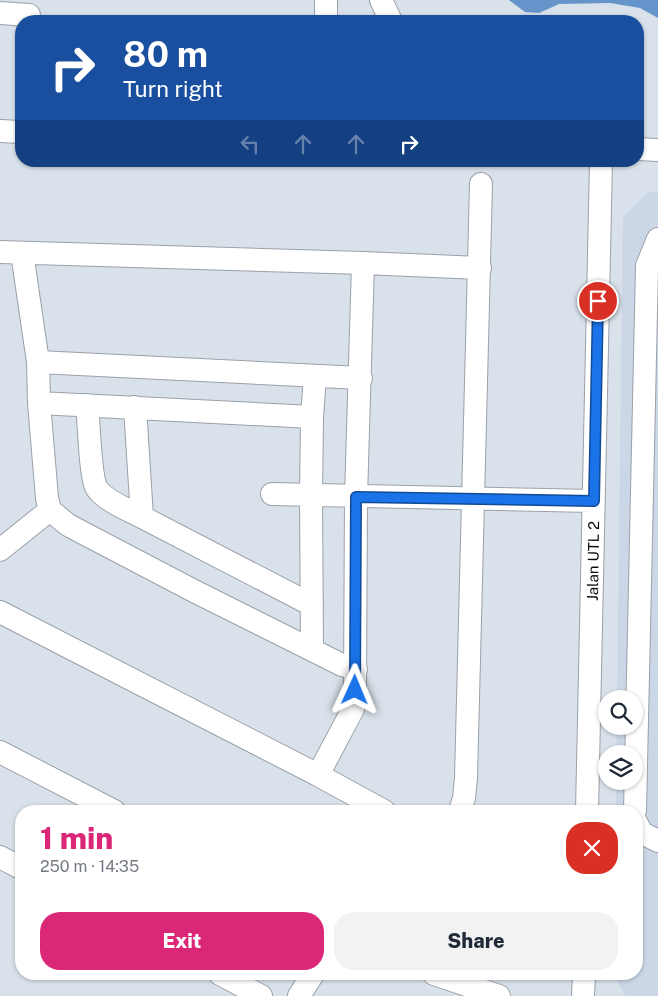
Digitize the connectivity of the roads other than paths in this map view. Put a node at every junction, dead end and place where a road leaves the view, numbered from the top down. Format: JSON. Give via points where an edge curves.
{"nodes":[{"id":1,"x":326,"y":0,"type":"edge"},
{"id":2,"x":381,"y":0,"type":"edge"},
{"id":3,"x":2,"y":9,"type":"edge"},
{"id":4,"x":30,"y":12,"type":"edge"},
{"id":5,"x":326,"y":15,"type":"edge"},
{"id":6,"x":388,"y":15,"type":"edge"},
{"id":7,"x":0,"y":131,"type":"edge"},
{"id":8,"x":15,"y":132,"type":"edge"},
{"id":9,"x":644,"y":149,"type":"edge"},
{"id":10,"x":658,"y":150,"type":"edge"},
{"id":11,"x":601,"y":167,"type":"edge"},
{"id":12,"x":481,"y":184,"type":"dead end"},
{"id":13,"x":658,"y":239,"type":"edge"},
{"id":14,"x":11,"y":253,"type":"edge"},
{"id":15,"x":363,"y":263,"type":"junction"},
{"id":16,"x":480,"y":268,"type":"junction"},
{"id":17,"x":38,"y":362,"type":"junction"},
{"id":18,"x":315,"y":376,"type":"junction"},
{"id":19,"x":361,"y":378,"type":"junction"},
{"id":20,"x":38,"y":403,"type":"junction"},
{"id":21,"x":87,"y":405,"type":"junction"},
{"id":22,"x":135,"y":407,"type":"junction"},
{"id":23,"x":312,"y":417,"type":"junction"},
{"id":24,"x":651,"y":423,"type":"edge"},
{"id":25,"x":272,"y":494,"type":"dead end"},
{"id":26,"x":311,"y":496,"type":"junction"},
{"id":27,"x":356,"y":497,"type":"junction"},
{"id":28,"x":472,"y":499,"type":"junction"},
{"id":29,"x":594,"y":501,"type":"junction"},
{"id":30,"x":50,"y":510,"type":"junction"},
{"id":31,"x":142,"y":518,"type":"junction"},
{"id":32,"x":0,"y":550,"type":"edge"},
{"id":33,"x":312,"y":605,"type":"junction"},
{"id":34,"x":0,"y":612,"type":"edge"},
{"id":35,"x":312,"y":650,"type":"junction"},
{"id":36,"x":356,"y":669,"type":"junction"},
{"id":37,"x":0,"y":752,"type":"edge"},
{"id":38,"x":318,"y":775,"type":"junction"},
{"id":39,"x":102,"y":805,"type":"edge"},
{"id":40,"x":373,"y":805,"type":"edge"},
{"id":41,"x":462,"y":805,"type":"edge"},
{"id":42,"x":588,"y":805,"type":"edge"},
{"id":43,"x":635,"y":805,"type":"edge"},
{"id":44,"x":643,"y":834,"type":"edge"},
{"id":45,"x":658,"y":841,"type":"edge"},
{"id":46,"x":0,"y":857,"type":"edge"},
{"id":47,"x":15,"y":865,"type":"edge"},
{"id":48,"x":231,"y":980,"type":"edge"},
{"id":49,"x":309,"y":980,"type":"edge"},
{"id":50,"x":452,"y":980,"type":"edge"},
{"id":51,"x":584,"y":980,"type":"edge"},
{"id":52,"x":261,"y":996,"type":"edge"},
{"id":53,"x":299,"y":996,"type":"edge"},
{"id":54,"x":499,"y":996,"type":"edge"},
{"id":55,"x":584,"y":996,"type":"edge"}],
"edges":[{"from":1,"to":5,"type":"street"},
{"from":2,"to":6,"type":"street"},
{"from":3,"to":4,"type":"street"},
{"from":7,"to":8,"type":"street"},
{"from":9,"to":10,"type":"street"},
{"from":11,"to":29,"type":"street","name":"Jalan UTL 2"},
{"from":12,"to":16,"type":"street"},
{"from":13,"to":24,"type":"street","via":[[648,266]]},
{"from":14,"to":15,"type":"street"},
{"from":14,"to":17,"type":"street"},
{"from":15,"to":16,"type":"street"},
{"from":15,"to":19,"type":"street"},
{"from":16,"to":28,"type":"street"},
{"from":17,"to":18,"type":"street"},
{"from":17,"to":20,"type":"street"},
{"from":18,"to":19,"type":"street"},
{"from":18,"to":23,"type":"street"},
{"from":19,"to":27,"type":"street"},
{"from":20,"to":21,"type":"street"},
{"from":20,"to":30,"type":"street"},
{"from":21,"to":22,"type":"street"},
{"from":21,"to":31,"type":"street","via":[[96,488]]},
{"from":22,"to":23,"type":"street"},
{"from":22,"to":31,"type":"street"},
{"from":23,"to":26,"type":"street"},
{"from":24,"to":43,"type":"street"},
{"from":25,"to":26,"type":"street"},
{"from":26,"to":27,"type":"street"},
{"from":26,"to":33,"type":"street"},
{"from":27,"to":28,"type":"street"},
{"from":27,"to":36,"type":"street"},
{"from":28,"to":29,"type":"street"},
{"from":28,"to":41,"type":"street","via":[[466,778]]},
{"from":29,"to":42,"type":"street","name":"Jalan UTL 2"},
{"from":30,"to":32,"type":"street"},
{"from":30,"to":35,"type":"street","via":[[68,525]]},
{"from":31,"to":33,"type":"street"},
{"from":33,"to":35,"type":"street"},
{"from":34,"to":38,"type":"street"},
{"from":35,"to":36,"type":"street"},
{"from":36,"to":38,"type":"street","via":[[353,709]]},
{"from":37,"to":39,"type":"street"},
{"from":38,"to":40,"type":"street"},
{"from":44,"to":45,"type":"street"},
{"from":46,"to":47,"type":"street"},
{"from":48,"to":52,"type":"street"},
{"from":49,"to":53,"type":"street"},
{"from":50,"to":54,"type":"street"},
{"from":51,"to":55,"type":"street"}]}
